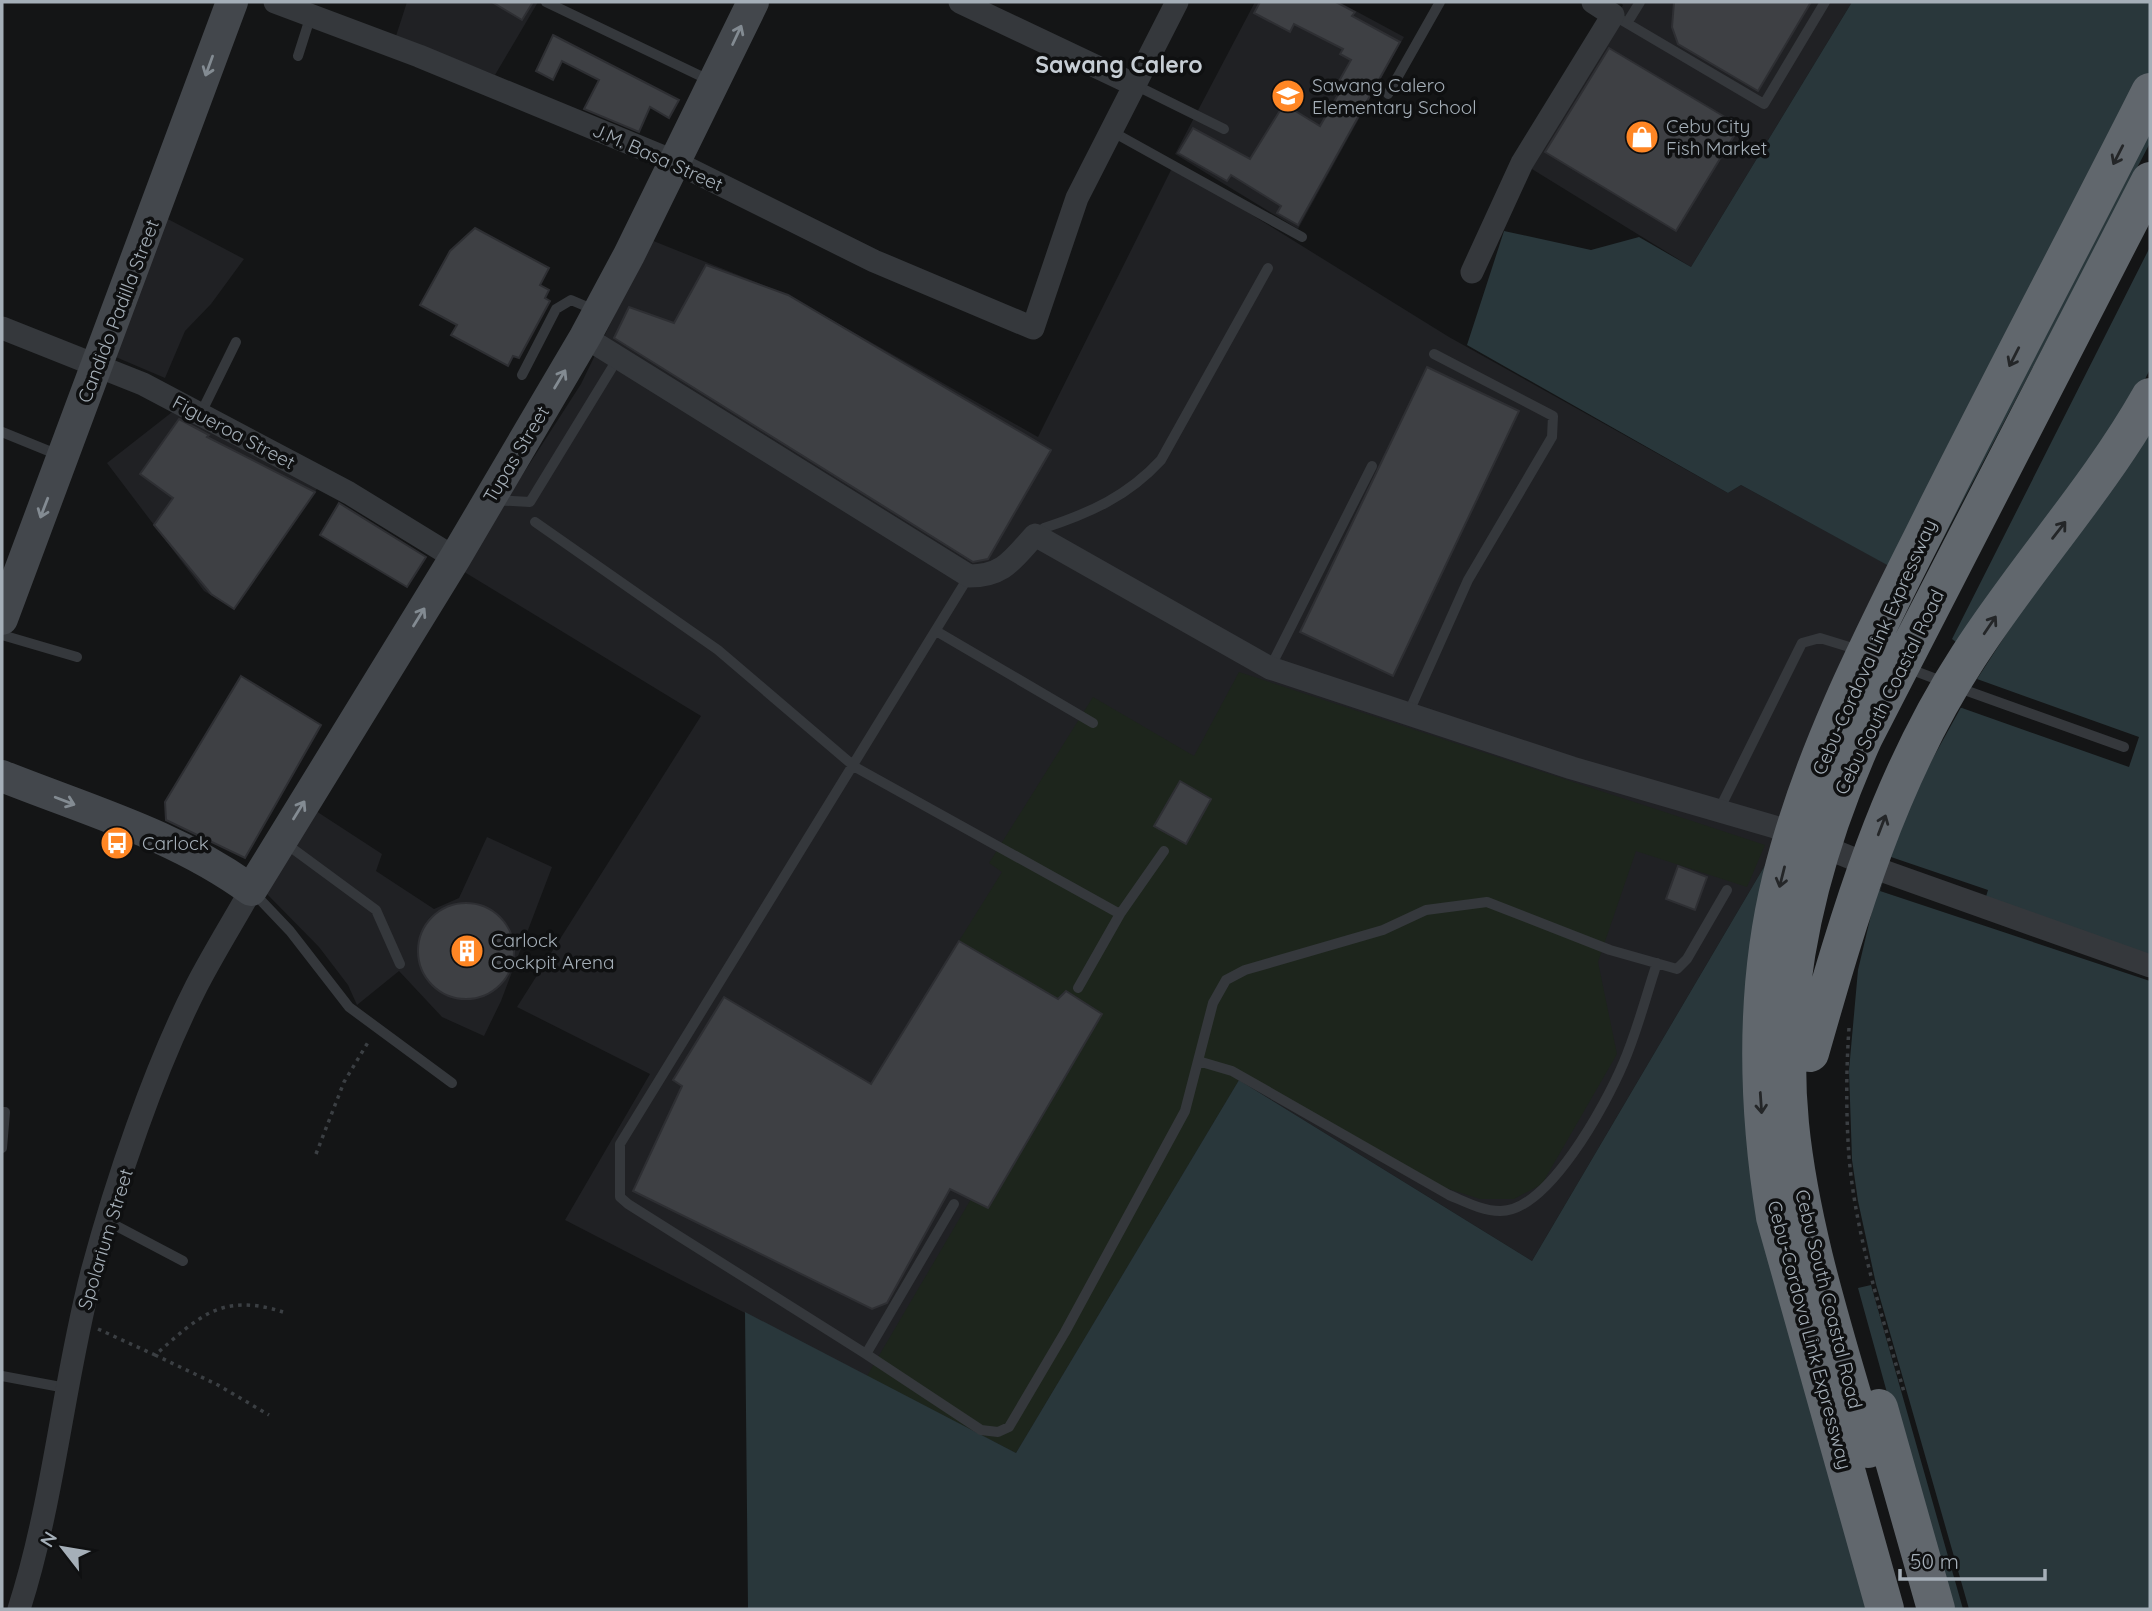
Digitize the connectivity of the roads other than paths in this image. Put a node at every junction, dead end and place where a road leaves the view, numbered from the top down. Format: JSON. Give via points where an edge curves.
{"nodes":[{"id":1,"x":232,"y":2,"type":"edge"},
{"id":2,"x":275,"y":2,"type":"edge"},
{"id":3,"x":546,"y":2,"type":"edge"},
{"id":4,"x":753,"y":2,"type":"edge"},
{"id":5,"x":960,"y":2,"type":"edge"},
{"id":6,"x":1177,"y":2,"type":"edge"},
{"id":7,"x":1440,"y":2,"type":"edge"},
{"id":8,"x":1592,"y":2,"type":"edge"},
{"id":9,"x":1640,"y":2,"type":"edge"},
{"id":10,"x":1825,"y":2,"type":"edge"},
{"id":11,"x":311,"y":15,"type":"junction"},
{"id":12,"x":1620,"y":19,"type":"junction"},
{"id":13,"x":298,"y":56,"type":"dead end"},
{"id":14,"x":715,"y":83,"type":"junction"},
{"id":15,"x":1135,"y":85,"type":"junction"},
{"id":16,"x":2150,"y":92,"type":"edge"},
{"id":17,"x":1388,"y":94,"type":"dead end"},
{"id":18,"x":1224,"y":129,"type":"dead end"},
{"id":19,"x":1111,"y":131,"type":"junction"},
{"id":20,"x":673,"y":161,"type":"junction"},
{"id":21,"x":2150,"y":181,"type":"edge"},
{"id":22,"x":2150,"y":226,"type":"edge"},
{"id":23,"x":1302,"y":237,"type":"dead end"},
{"id":24,"x":1268,"y":268,"type":"dead end"},
{"id":25,"x":1472,"y":272,"type":"dead end"},
{"id":26,"x":592,"y":325,"type":"junction"},
{"id":27,"x":2,"y":328,"type":"edge"},
{"id":28,"x":236,"y":342,"type":"dead end"},
{"id":29,"x":1434,"y":354,"type":"dead end"},
{"id":30,"x":618,"y":358,"type":"junction"},
{"id":31,"x":98,"y":364,"type":"junction"},
{"id":32,"x":522,"y":375,"type":"dead end"},
{"id":33,"x":2150,"y":397,"type":"edge"},
{"id":34,"x":201,"y":413,"type":"junction"},
{"id":35,"x":2,"y":432,"type":"edge"},
{"id":36,"x":63,"y":456,"type":"junction"},
{"id":37,"x":1372,"y":466,"type":"dead end"},
{"id":38,"x":490,"y":499,"type":"junction"},
{"id":39,"x":535,"y":522,"type":"dead end"},
{"id":40,"x":1035,"y":535,"type":"junction"},
{"id":41,"x":455,"y":558,"type":"junction"},
{"id":42,"x":969,"y":576,"type":"junction"},
{"id":43,"x":2,"y":619,"type":"edge"},
{"id":44,"x":936,"y":631,"type":"junction"},
{"id":45,"x":2,"y":635,"type":"edge"},
{"id":46,"x":1874,"y":656,"type":"dead end"},
{"id":47,"x":76,"y":657,"type":"dead end"},
{"id":48,"x":1886,"y":660,"type":"dead end"},
{"id":49,"x":1270,"y":668,"type":"junction"},
{"id":50,"x":1408,"y":714,"type":"junction"},
{"id":51,"x":1093,"y":723,"type":"dead end"},
{"id":52,"x":2124,"y":747,"type":"dead end"},
{"id":53,"x":855,"y":767,"type":"junction"},
{"id":54,"x":2,"y":776,"type":"edge"},
{"id":55,"x":1719,"y":810,"type":"junction"},
{"id":56,"x":281,"y":839,"type":"junction"},
{"id":57,"x":1164,"y":851,"type":"dead end"},
{"id":58,"x":251,"y":890,"type":"junction"},
{"id":59,"x":1727,"y":890,"type":"dead end"},
{"id":60,"x":1119,"y":914,"type":"junction"},
{"id":61,"x":1657,"y":963,"type":"junction"},
{"id":62,"x":400,"y":964,"type":"dead end"},
{"id":63,"x":2150,"y":966,"type":"edge"},
{"id":64,"x":1078,"y":988,"type":"dead end"},
{"id":65,"x":1810,"y":1053,"type":"junction"},
{"id":66,"x":1198,"y":1061,"type":"junction"},
{"id":67,"x":452,"y":1083,"type":"dead end"},
{"id":68,"x":2,"y":1112,"type":"edge"},
{"id":69,"x":2,"y":1147,"type":"edge"},
{"id":70,"x":954,"y":1204,"type":"dead end"},
{"id":71,"x":107,"y":1220,"type":"junction"},
{"id":72,"x":183,"y":1261,"type":"dead end"},
{"id":73,"x":866,"y":1354,"type":"junction"},
{"id":74,"x":2,"y":1376,"type":"edge"},
{"id":75,"x":66,"y":1388,"type":"junction"},
{"id":76,"x":19,"y":1609,"type":"edge"},
{"id":77,"x":1885,"y":1609,"type":"edge"},
{"id":78,"x":1913,"y":1609,"type":"edge"},
{"id":79,"x":1936,"y":1609,"type":"edge"}],
"edges":[{"from":1,"to":31,"type":"street","name":"Candido Padilla Street","one_way":true},
{"from":2,"to":11,"type":"street","name":"J.M. Basa Street"},
{"from":3,"to":14,"type":"lane"},
{"from":14,"to":4,"type":"street","name":"Tupas Street","one_way":true},
{"from":5,"to":15,"type":"street"},
{"from":6,"to":15,"type":"street"},
{"from":7,"to":17,"type":"lane"},
{"from":8,"to":12,"type":"street"},
{"from":9,"to":12,"type":"lane"},
{"from":10,"to":12,"type":"lane","via":[[1764,104]]},
{"from":11,"to":13,"type":"lane"},
{"from":11,"to":20,"type":"street","name":"J.M. Basa Street"},
{"from":12,"to":25,"type":"street","via":[[1522,163]]},
{"from":14,"to":20,"type":"street","name":"Tupas Street"},
{"from":15,"to":18,"type":"lane"},
{"from":15,"to":19,"type":"street"},
{"from":16,"to":77,"type":"highway","name":"Cebu-Cordova Link Expressway","one_way":true,"via":[[1879,626],[1813,781],[1781,878],[1772,923],[1760,1043],[1769,1181],[1775,1217]]},
{"from":19,"to":20,"type":"street","name":"J.M. Basa Street","via":[[1077,198],[1033,328],[874,261]]},
{"from":19,"to":23,"type":"lane"},
{"from":20,"to":26,"type":"street","name":"Tupas Street"},
{"from":21,"to":78,"type":"highway","name":"Cebu South Coastal Road","via":[[1864,737],[1824,835],[1794,961],[1788,1045],[1790,1123],[1804,1212]]},
{"from":22,"to":65,"type":"highway","name":"Cebu South Coastal Road","via":[[1905,700],[1857,805],[1831,891],[1817,968]]},
{"from":24,"to":40,"type":"lane","via":[[1161,460],[1110,503]]},
{"from":26,"to":30,"type":"street"},
{"from":26,"to":32,"type":"lane","via":[[571,300],[556,309]]},
{"from":38,"to":26,"type":"street","name":"Tupas Street","one_way":true},
{"from":27,"to":31,"type":"street","name":"Figueroa Street"},
{"from":28,"to":34,"type":"lane"},
{"from":29,"to":50,"type":"lane","via":[[1553,416],[1552,438],[1468,580]]},
{"from":30,"to":38,"type":"lane","via":[[530,502]]},
{"from":30,"to":42,"type":"street"},
{"from":31,"to":34,"type":"street","name":"Figueroa Street"},
{"from":31,"to":36,"type":"street","name":"Candido Padilla Street"},
{"from":65,"to":33,"type":"highway","one_way":true,"via":[[1864,870],[1926,729],[1981,637],[2084,497]]},
{"from":34,"to":41,"type":"street","name":"Figueroa Street","via":[[349,493]]},
{"from":35,"to":36,"type":"lane"},
{"from":36,"to":43,"type":"street","name":"Candido Padilla Street","one_way":true},
{"from":37,"to":49,"type":"lane"},
{"from":38,"to":41,"type":"street","name":"Tupas Street"},
{"from":39,"to":53,"type":"lane","via":[[718,650]]},
{"from":40,"to":42,"type":"street","via":[[1002,570]]},
{"from":40,"to":49,"type":"street"},
{"from":56,"to":41,"type":"street","name":"Tupas Street","one_way":true},
{"from":42,"to":44,"type":"lane"},
{"from":44,"to":51,"type":"lane"},
{"from":44,"to":53,"type":"lane"},
{"from":45,"to":47,"type":"lane"},
{"from":46,"to":55,"type":"lane","via":[[1820,638],[1802,643]]},
{"from":48,"to":52,"type":"lane"},
{"from":49,"to":50,"type":"street"},
{"from":50,"to":55,"type":"street"},
{"from":53,"to":60,"type":"lane"},
{"from":53,"to":73,"type":"lane","via":[[620,1144],[618,1170],[620,1197],[628,1204]]},
{"from":54,"to":58,"type":"street","one_way":true,"via":[[149,832],[219,866]]},
{"from":55,"to":63,"type":"street"},
{"from":56,"to":58,"type":"street","name":"Tupas Street"},
{"from":56,"to":62,"type":"lane","via":[[376,910]]},
{"from":57,"to":60,"type":"lane"},
{"from":58,"to":67,"type":"lane","via":[[290,931],[349,1007]]},
{"from":58,"to":71,"type":"street","name":"Spolarium Street","via":[[178,1027]]},
{"from":59,"to":61,"type":"lane","via":[[1687,960],[1678,969]]},
{"from":60,"to":64,"type":"lane"},
{"from":61,"to":66,"type":"lane","via":[[1610,950],[1487,902],[1426,910],[1383,930],[1245,970],[1226,981],[1213,1003]]},
{"from":61,"to":66,"type":"lane","via":[[1623,1065],[1581,1140],[1548,1185],[1523,1206],[1500,1211],[1449,1195],[1232,1071]]},
{"from":65,"to":79,"type":"highway","name":"Cebu South Coastal Road","via":[[1813,1121],[1826,1209]]},
{"from":66,"to":73,"type":"lane","via":[[1185,1111],[1165,1152],[1009,1427],[998,1432],[981,1430]]},
{"from":68,"to":69,"type":"lane"},
{"from":70,"to":73,"type":"lane"},
{"from":71,"to":72,"type":"lane"},
{"from":71,"to":75,"type":"street","name":"Spolarium Street"},
{"from":74,"to":75,"type":"lane"},
{"from":75,"to":76,"type":"street","name":"Spolarium Street"}]}
